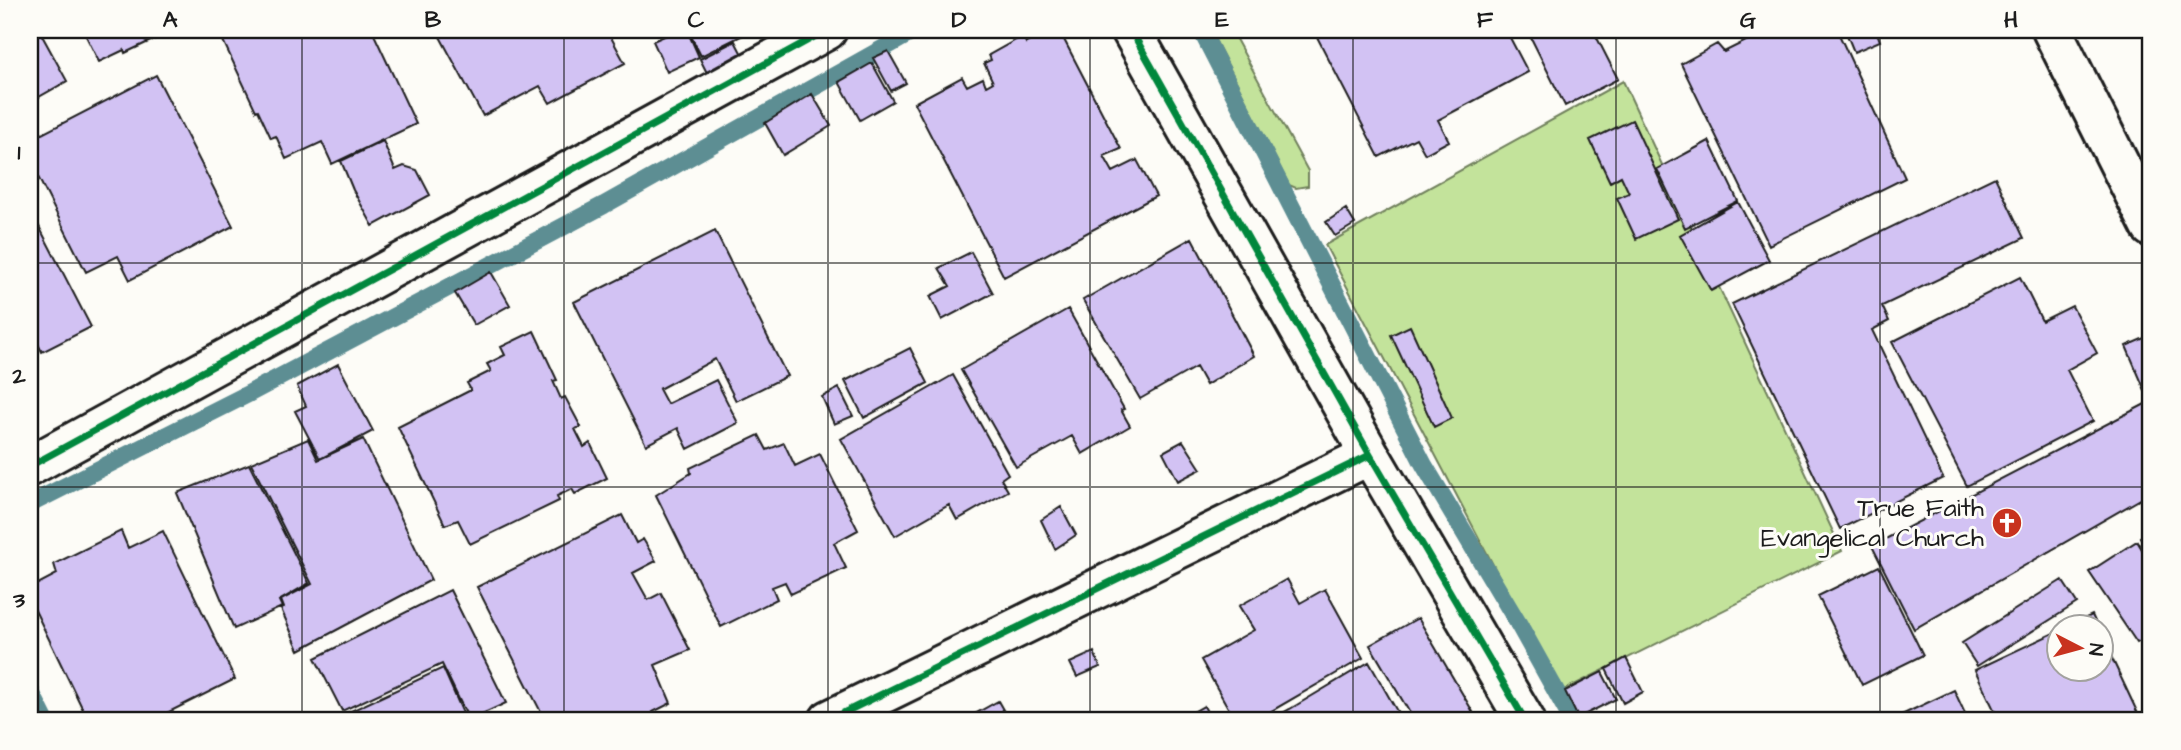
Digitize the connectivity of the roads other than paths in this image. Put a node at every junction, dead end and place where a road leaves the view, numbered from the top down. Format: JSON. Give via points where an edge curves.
{"nodes":[{"id":1,"x":827,"y":30,"type":"edge"},
{"id":2,"x":1131,"y":30,"type":"edge"},
{"id":3,"x":2052,"y":30,"type":"edge"},
{"id":4,"x":2151,"y":227,"type":"edge"},
{"id":5,"x":1370,"y":455,"type":"junction"},
{"id":6,"x":30,"y":466,"type":"edge"},
{"id":7,"x":828,"y":720,"type":"edge"},
{"id":8,"x":1525,"y":720,"type":"edge"}],
"edges":[{"from":1,"to":6,"type":"street"},
{"from":2,"to":5,"type":"street"},
{"from":3,"to":4,"type":"street"},
{"from":5,"to":7,"type":"street"},
{"from":5,"to":8,"type":"street"}]}
